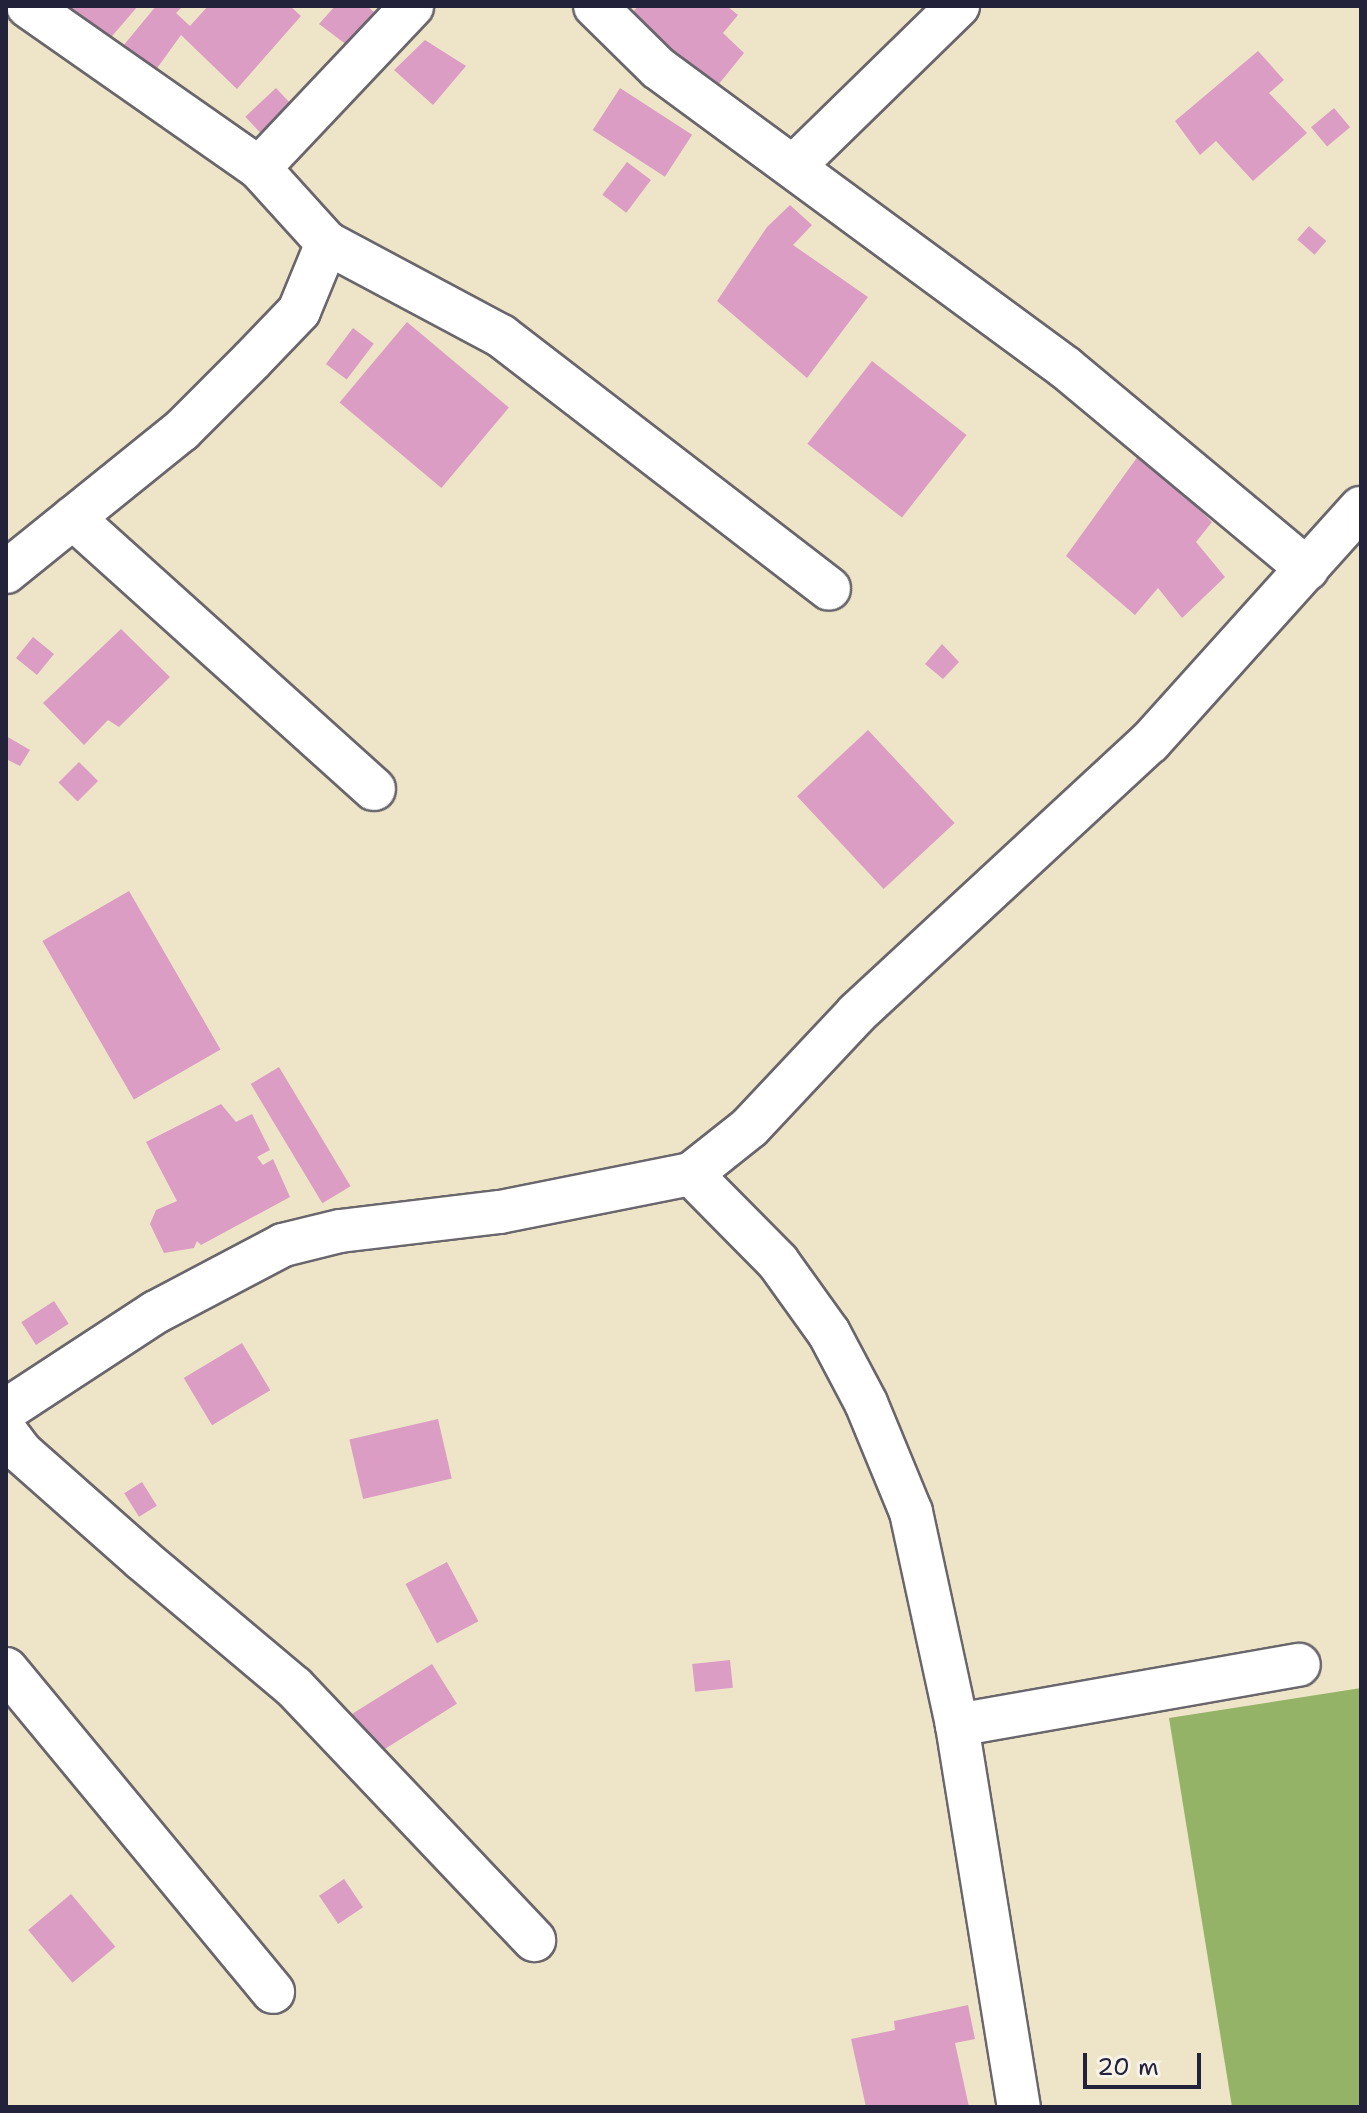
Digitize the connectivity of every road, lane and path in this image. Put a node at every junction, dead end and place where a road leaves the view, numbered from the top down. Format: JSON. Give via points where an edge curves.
{"nodes":[{"id":1,"x":28,"y":6,"type":"edge"},
{"id":2,"x":412,"y":6,"type":"edge"},
{"id":3,"x":595,"y":6,"type":"edge"},
{"id":4,"x":958,"y":6,"type":"edge"},
{"id":5,"x":795,"y":165,"type":"junction"},
{"id":6,"x":259,"y":168,"type":"junction"},
{"id":7,"x":327,"y":243,"type":"junction"},
{"id":8,"x":1361,"y":508,"type":"edge"},
{"id":9,"x":73,"y":518,"type":"junction"},
{"id":10,"x":1307,"y":569,"type":"junction"},
{"id":11,"x":6,"y":572,"type":"edge"},
{"id":12,"x":829,"y":589,"type":"dead end"},
{"id":13,"x":374,"y":789,"type":"dead end"},
{"id":14,"x":691,"y":1174,"type":"junction"},
{"id":15,"x":6,"y":1410,"type":"edge"},
{"id":16,"x":6,"y":1432,"type":"edge"},
{"id":17,"x":1299,"y":1665,"type":"dead end"},
{"id":18,"x":6,"y":1669,"type":"edge"},
{"id":19,"x":957,"y":1725,"type":"junction"},
{"id":20,"x":534,"y":1940,"type":"dead end"},
{"id":21,"x":273,"y":1992,"type":"dead end"},
{"id":22,"x":1019,"y":2107,"type":"edge"}],
"edges":[{"from":1,"to":6,"type":"street"},
{"from":2,"to":6,"type":"street"},
{"from":3,"to":5,"type":"street","via":[[658,68]]},
{"from":4,"to":5,"type":"street"},
{"from":5,"to":10,"type":"street","via":[[1066,368]]},
{"from":6,"to":7,"type":"street"},
{"from":7,"to":9,"type":"street","via":[[299,311],[181,431]]},
{"from":7,"to":12,"type":"street","via":[[501,336]]},
{"from":8,"to":10,"type":"street"},
{"from":9,"to":11,"type":"street"},
{"from":9,"to":13,"type":"street"},
{"from":10,"to":14,"type":"street","via":[[1150,742],[857,1013],[750,1127]]},
{"from":14,"to":15,"type":"street","via":[[500,1212],[340,1231],[283,1245],[156,1312]]},
{"from":14,"to":19,"type":"street","via":[[778,1262],[829,1333],[866,1403],[911,1512]]},
{"from":16,"to":20,"type":"street","via":[[21,1452],[294,1687]]},
{"from":17,"to":19,"type":"street"},
{"from":18,"to":21,"type":"street"},
{"from":19,"to":22,"type":"street"}]}
